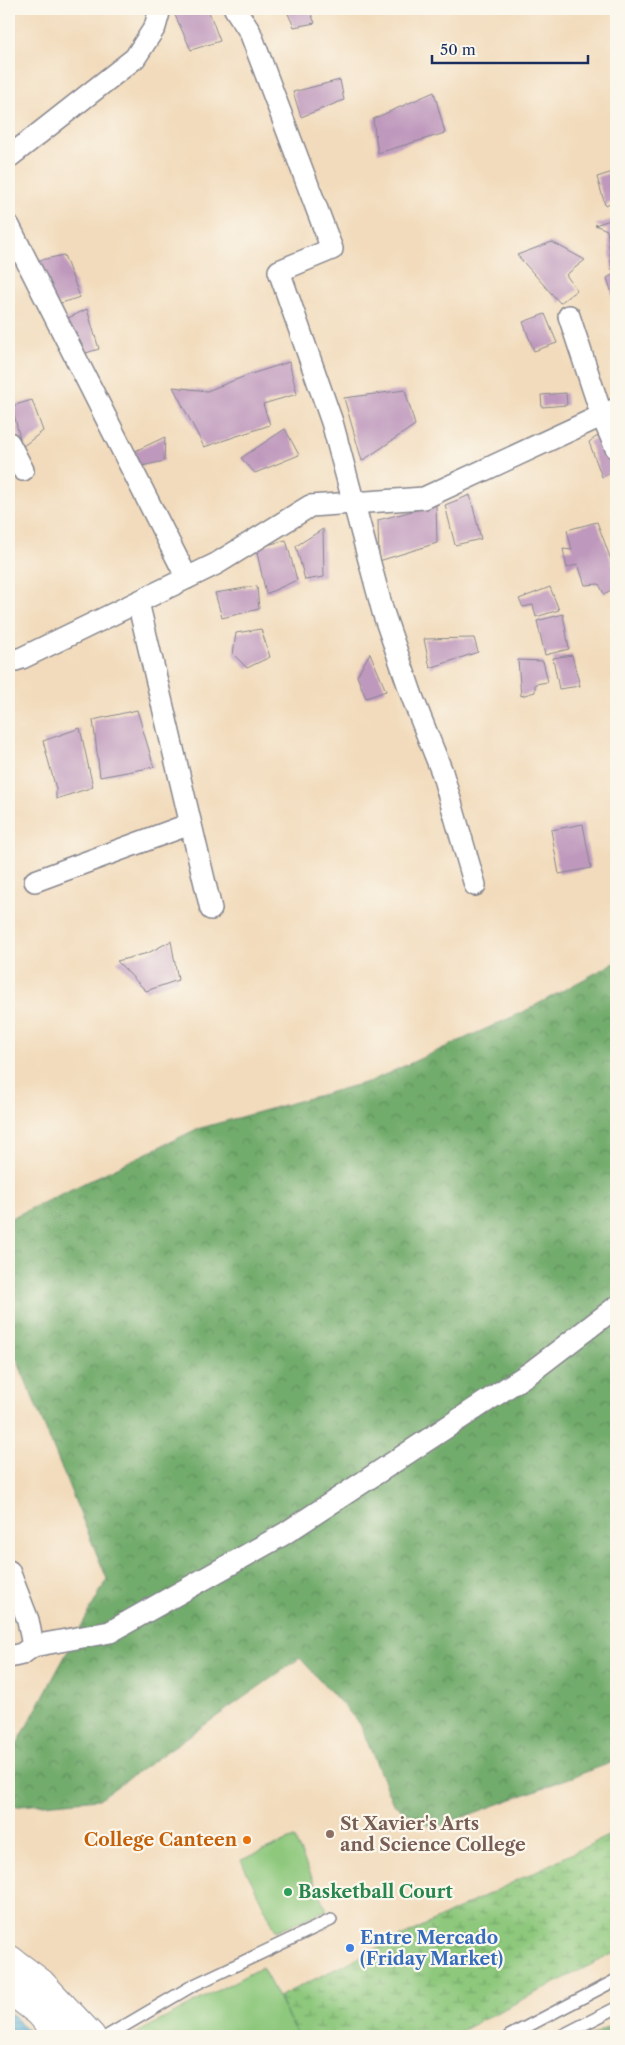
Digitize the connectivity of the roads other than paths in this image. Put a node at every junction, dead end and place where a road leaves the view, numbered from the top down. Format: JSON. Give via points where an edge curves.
{"nodes":[{"id":1,"x":160,"y":9,"type":"edge"},
{"id":2,"x":235,"y":9,"type":"edge"},
{"id":3,"x":9,"y":157,"type":"edge"},
{"id":4,"x":9,"y":226,"type":"edge"},
{"id":5,"x":569,"y":316,"type":"dead end"},
{"id":6,"x":609,"y":412,"type":"edge"},
{"id":7,"x":9,"y":443,"type":"edge"},
{"id":8,"x":616,"y":448,"type":"edge"},
{"id":9,"x":23,"y":470,"type":"dead end"},
{"id":10,"x":354,"y":503,"type":"junction"},
{"id":11,"x":187,"y":578,"type":"junction"},
{"id":12,"x":138,"y":602,"type":"junction"},
{"id":13,"x":9,"y":662,"type":"edge"},
{"id":14,"x":190,"y":824,"type":"junction"},
{"id":15,"x":35,"y":881,"type":"dead end"},
{"id":16,"x":475,"y":885,"type":"dead end"},
{"id":17,"x":211,"y":910,"type":"dead end"},
{"id":18,"x":616,"y":1307,"type":"edge"},
{"id":19,"x":9,"y":1571,"type":"edge"},
{"id":20,"x":33,"y":1646,"type":"junction"},
{"id":21,"x":9,"y":1657,"type":"edge"},
{"id":22,"x":331,"y":1920,"type":"dead end"},
{"id":23,"x":9,"y":1959,"type":"edge"},
{"id":24,"x":616,"y":1980,"type":"edge"},
{"id":25,"x":9,"y":1989,"type":"edge"},
{"id":26,"x":616,"y":2008,"type":"edge"},
{"id":27,"x":59,"y":2036,"type":"edge"},
{"id":28,"x":91,"y":2036,"type":"edge"},
{"id":29,"x":107,"y":2036,"type":"edge"},
{"id":30,"x":509,"y":2036,"type":"edge"},
{"id":31,"x":561,"y":2036,"type":"edge"}],
"edges":[{"from":1,"to":3,"type":"street","via":[[155,26],[135,58]]},
{"from":2,"to":10,"type":"street","via":[[250,32],[332,249],[279,271],[332,422]]},
{"from":4,"to":11,"type":"street"},
{"from":5,"to":6,"type":"street"},
{"from":6,"to":8,"type":"street"},
{"from":6,"to":10,"type":"street","via":[[424,498]]},
{"from":7,"to":9,"type":"street"},
{"from":10,"to":11,"type":"street","via":[[310,506],[216,564]]},
{"from":10,"to":16,"type":"street","via":[[383,612],[442,772]]},
{"from":11,"to":12,"type":"street"},
{"from":12,"to":13,"type":"street"},
{"from":12,"to":14,"type":"street"},
{"from":14,"to":15,"type":"street"},
{"from":14,"to":17,"type":"street"},
{"from":18,"to":20,"type":"street","via":[[530,1372],[284,1534],[110,1632]]},
{"from":19,"to":20,"type":"street","via":[[28,1620]]},
{"from":20,"to":21,"type":"street","via":[[22,1654]]},
{"from":22,"to":29,"type":"lane","via":[[192,1986]]},
{"from":23,"to":28,"type":"main road","via":[[41,1983]]},
{"from":24,"to":30,"type":"lane"},
{"from":25,"to":27,"type":"main road","via":[[40,2013]]},
{"from":26,"to":31,"type":"lane"}]}
